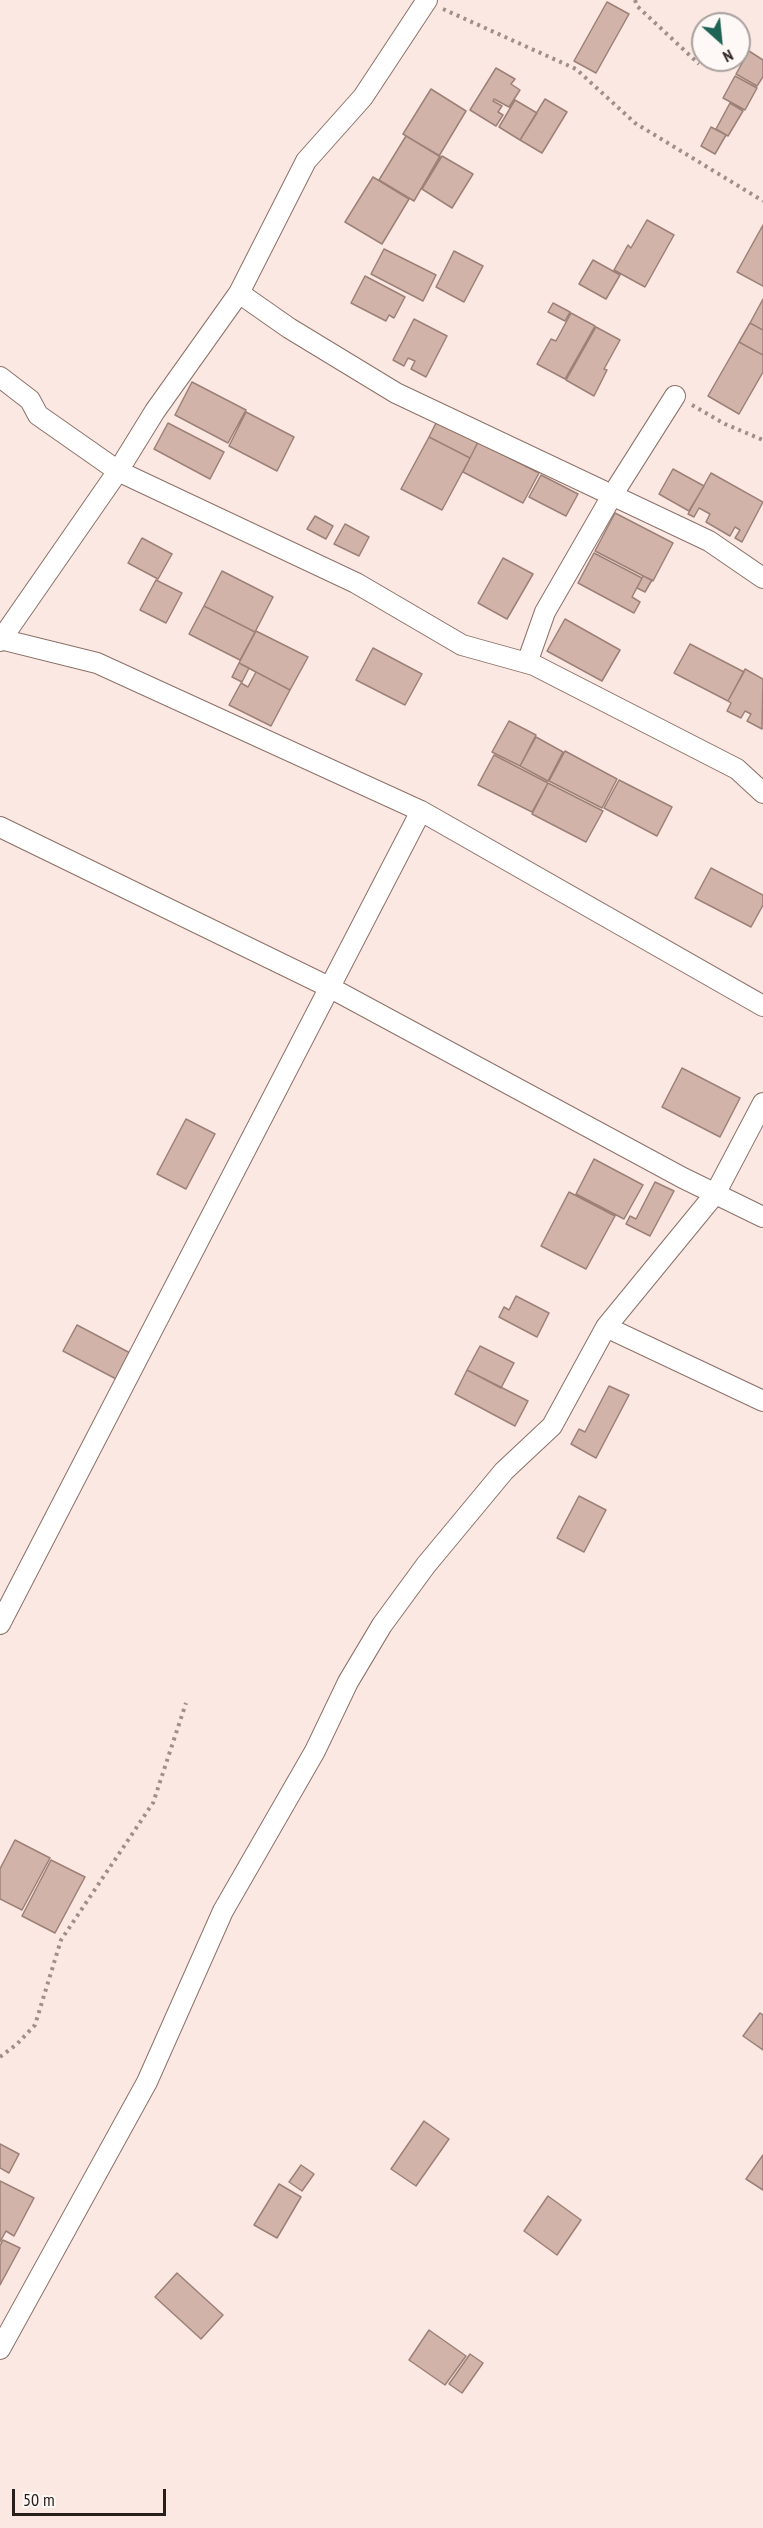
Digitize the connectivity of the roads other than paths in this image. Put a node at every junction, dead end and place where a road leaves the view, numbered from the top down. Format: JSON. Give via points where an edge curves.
{"nodes":[{"id":1,"x":427,"y":1,"type":"edge"},
{"id":2,"x":238,"y":293,"type":"junction"},
{"id":3,"x":0,"y":377,"type":"edge"},
{"id":4,"x":675,"y":396,"type":"road end"},
{"id":5,"x":118,"y":471,"type":"junction"},
{"id":6,"x":613,"y":494,"type":"junction"},
{"id":7,"x":763,"y":578,"type":"edge"},
{"id":8,"x":0,"y":640,"type":"edge"},
{"id":9,"x":526,"y":663,"type":"junction"},
{"id":10,"x":763,"y":793,"type":"edge"},
{"id":11,"x":421,"y":811,"type":"junction"},
{"id":12,"x":0,"y":826,"type":"edge"},
{"id":13,"x":329,"y":987,"type":"junction"},
{"id":14,"x":763,"y":1006,"type":"edge"},
{"id":15,"x":763,"y":1103,"type":"edge"},
{"id":16,"x":715,"y":1194,"type":"junction"},
{"id":17,"x":763,"y":1217,"type":"edge"},
{"id":18,"x":606,"y":1327,"type":"junction"},
{"id":19,"x":763,"y":1401,"type":"edge"},
{"id":20,"x":0,"y":1624,"type":"edge"},
{"id":21,"x":0,"y":2349,"type":"edge"}],
"edges":[{"from":1,"to":2,"type":"street","via":[[363,97],[306,161]]},
{"from":2,"to":5,"type":"street"},
{"from":2,"to":6,"type":"street","via":[[396,393]]},
{"from":3,"to":5,"type":"street","via":[[30,400],[38,415]]},
{"from":4,"to":6,"type":"street"},
{"from":5,"to":8,"type":"street"},
{"from":5,"to":9,"type":"street","via":[[356,583],[462,645]]},
{"from":6,"to":7,"type":"street","via":[[709,540]]},
{"from":6,"to":9,"type":"street","via":[[545,612]]},
{"from":8,"to":11,"type":"street","via":[[97,663]]},
{"from":9,"to":10,"type":"street","via":[[737,769]]},
{"from":11,"to":13,"type":"street"},
{"from":11,"to":14,"type":"street"},
{"from":12,"to":13,"type":"street"},
{"from":13,"to":16,"type":"street"},
{"from":13,"to":20,"type":"street"},
{"from":15,"to":16,"type":"street"},
{"from":16,"to":17,"type":"street"},
{"from":16,"to":18,"type":"street"},
{"from":18,"to":19,"type":"street"},
{"from":18,"to":21,"type":"street","via":[[552,1426],[504,1470],[426,1565],[382,1625],[348,1682],[315,1751],[223,1911],[147,2082]]}]}
